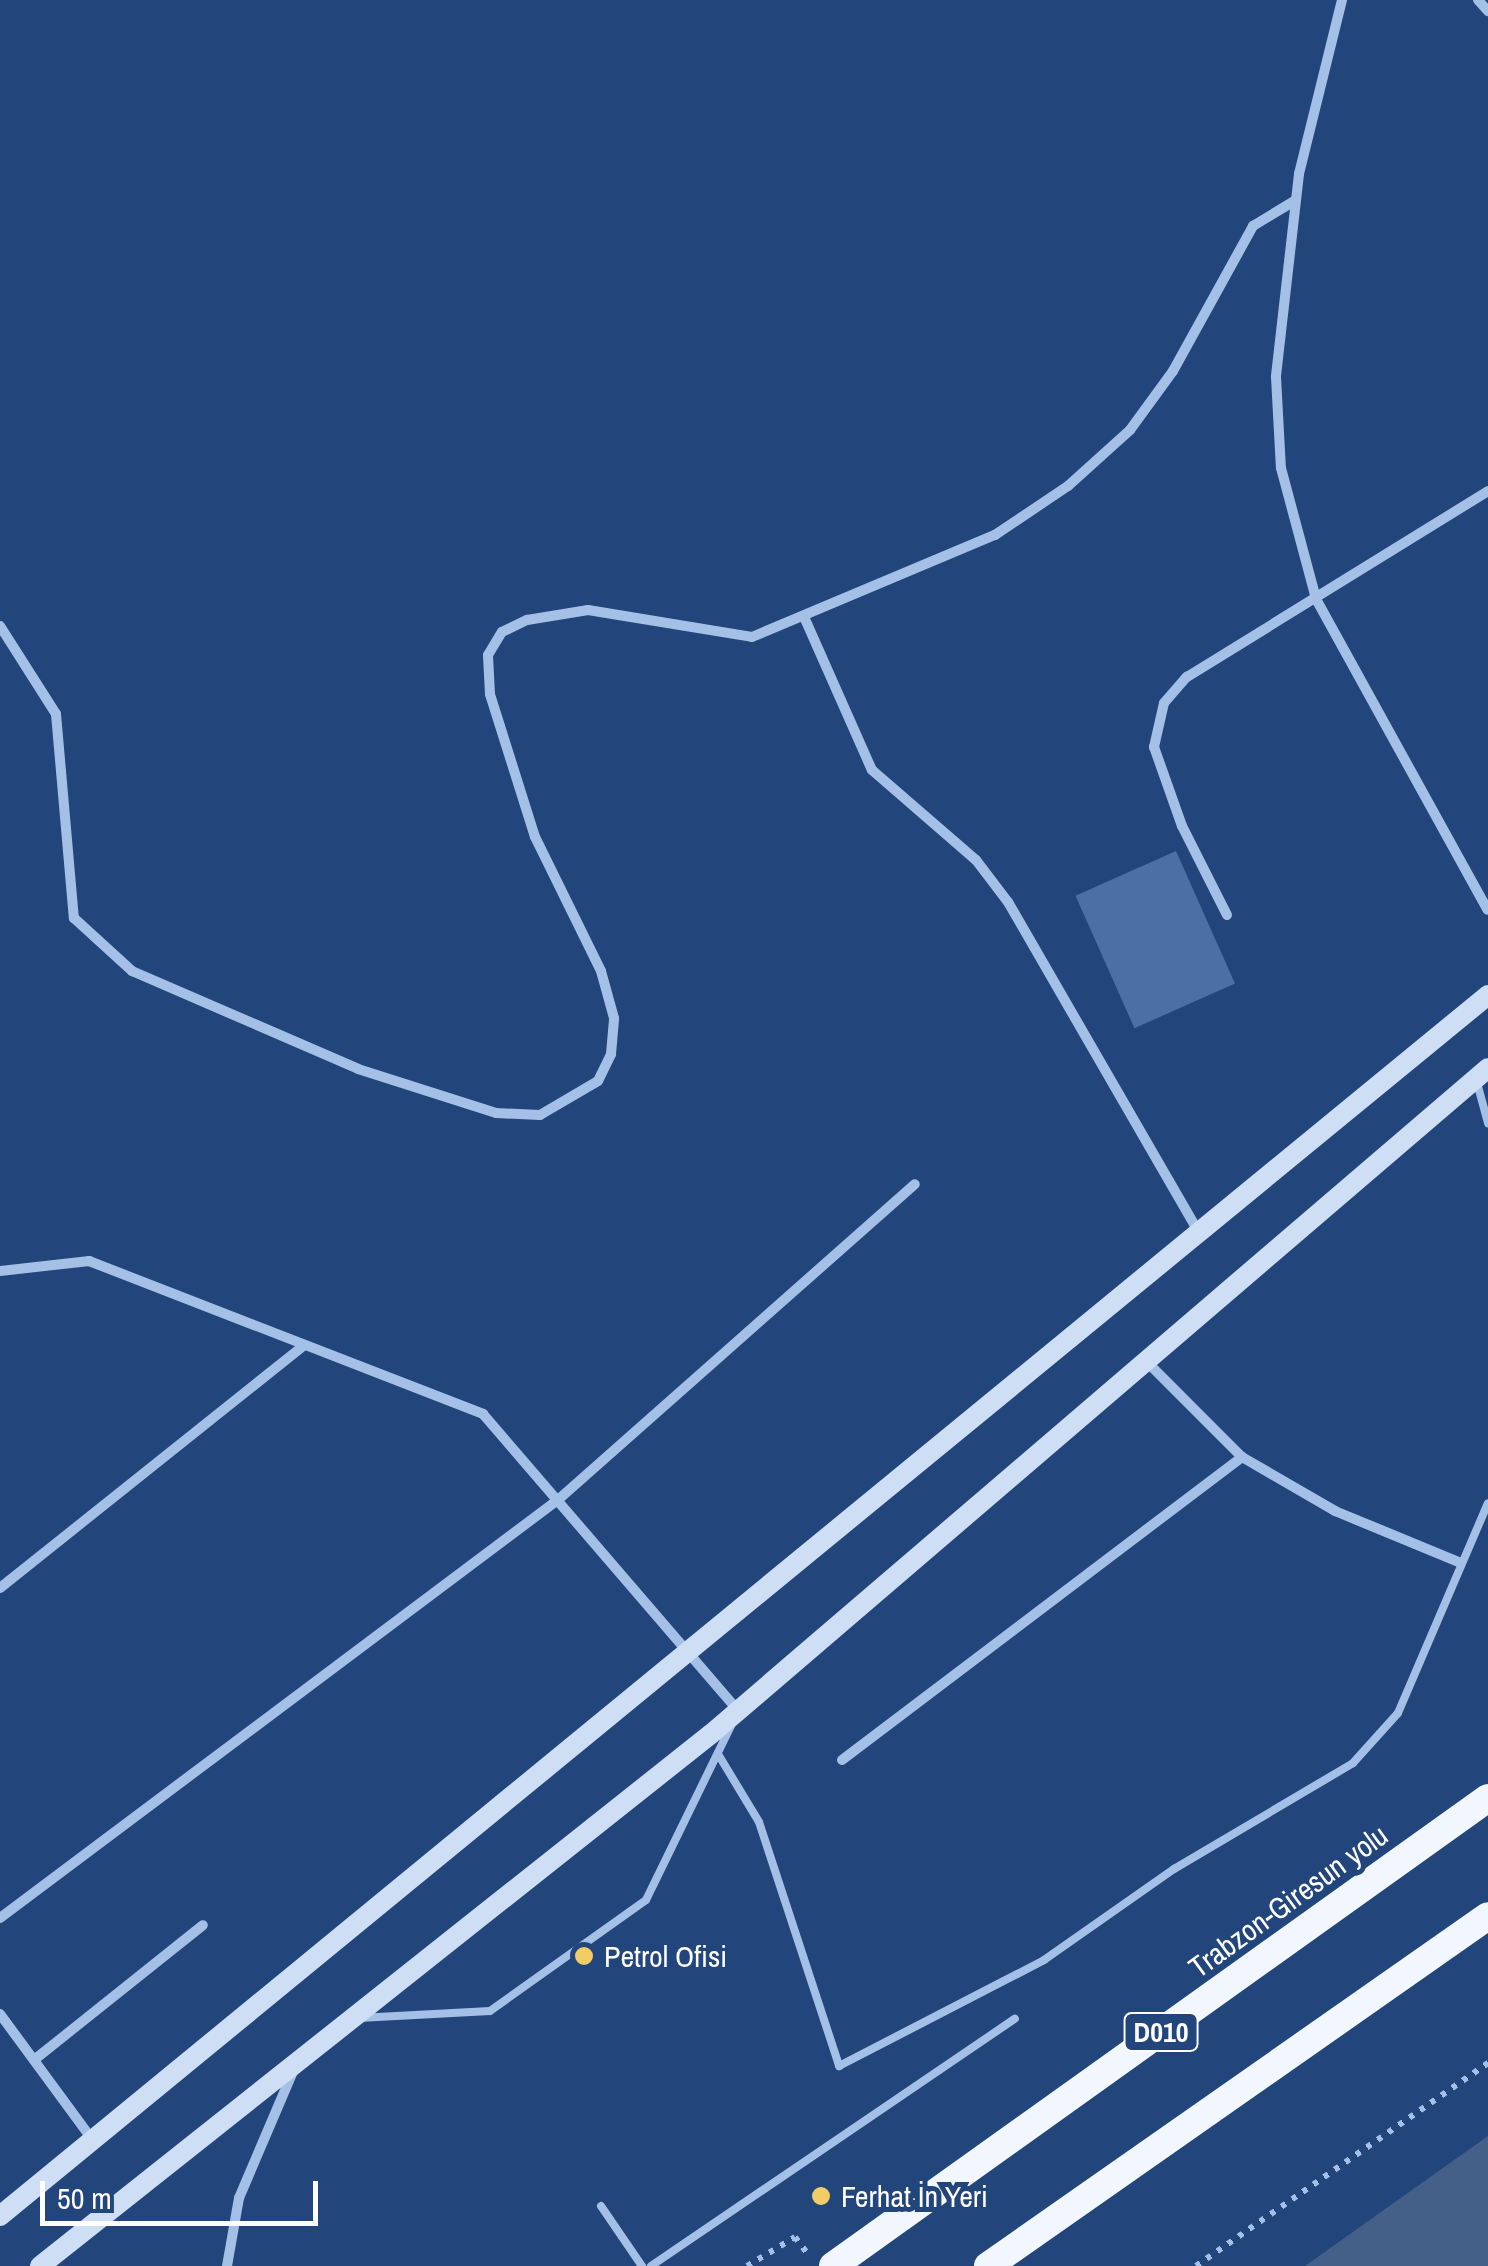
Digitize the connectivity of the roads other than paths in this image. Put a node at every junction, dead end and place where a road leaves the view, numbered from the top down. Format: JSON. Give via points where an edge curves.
{"nodes":[{"id":1,"x":1342,"y":0,"type":"edge"},
{"id":2,"x":1478,"y":0,"type":"edge"},
{"id":3,"x":1488,"y":12,"type":"edge"},
{"id":4,"x":1296,"y":200,"type":"junction"},
{"id":5,"x":1488,"y":491,"type":"edge"},
{"id":6,"x":1316,"y":599,"type":"junction"},
{"id":7,"x":805,"y":619,"type":"junction"},
{"id":8,"x":0,"y":626,"type":"edge"},
{"id":9,"x":1488,"y":910,"type":"edge"},
{"id":10,"x":1227,"y":915,"type":"dead end"},
{"id":11,"x":1488,"y":995,"type":"edge"},
{"id":12,"x":1482,"y":1073,"type":"edge"},
{"id":13,"x":1488,"y":1123,"type":"edge"},
{"id":14,"x":916,"y":1184,"type":"dead end"},
{"id":15,"x":1199,"y":1233,"type":"junction"},
{"id":16,"x":0,"y":1271,"type":"edge"},
{"id":17,"x":304,"y":1345,"type":"junction"},
{"id":18,"x":1146,"y":1362,"type":"junction"},
{"id":19,"x":1242,"y":1457,"type":"junction"},
{"id":20,"x":559,"y":1499,"type":"junction"},
{"id":21,"x":1488,"y":1503,"type":"edge"},
{"id":22,"x":1458,"y":1562,"type":"junction"},
{"id":23,"x":0,"y":1588,"type":"edge"},
{"id":24,"x":694,"y":1650,"type":"junction"},
{"id":25,"x":739,"y":1711,"type":"junction"},
{"id":26,"x":718,"y":1754,"type":"junction"},
{"id":27,"x":842,"y":1760,"type":"dead end"},
{"id":28,"x":1488,"y":1798,"type":"edge"},
{"id":29,"x":1488,"y":1916,"type":"edge"},
{"id":30,"x":0,"y":1918,"type":"edge"},
{"id":31,"x":203,"y":1925,"type":"dead end"},
{"id":32,"x":0,"y":2014,"type":"edge"},
{"id":33,"x":355,"y":2018,"type":"junction"},
{"id":34,"x":1014,"y":2019,"type":"dead end"},
{"id":35,"x":299,"y":2057,"type":"junction"},
{"id":36,"x":34,"y":2060,"type":"junction"},
{"id":37,"x":95,"y":2142,"type":"junction"},
{"id":38,"x":0,"y":2203,"type":"edge"},
{"id":39,"x":600,"y":2206,"type":"dead end"},
{"id":40,"x":0,"y":2216,"type":"edge"},
{"id":41,"x":40,"y":2266,"type":"edge"},
{"id":42,"x":228,"y":2266,"type":"edge"},
{"id":43,"x":642,"y":2266,"type":"edge"},
{"id":44,"x":651,"y":2266,"type":"edge"},
{"id":45,"x":834,"y":2266,"type":"edge"},
{"id":46,"x":988,"y":2266,"type":"edge"}],
"edges":[{"from":1,"to":4,"type":"street"},
{"from":2,"to":3,"type":"street"},
{"from":4,"to":6,"type":"street","via":[[1276,377],[1280,450],[1297,544]]},
{"from":4,"to":7,"type":"street","via":[[1253,226],[1153,402],[1068,486],[953,557]]},
{"from":5,"to":6,"type":"street"},
{"from":6,"to":9,"type":"street"},
{"from":6,"to":10,"type":"street","via":[[1188,677],[1158,717],[1154,747],[1182,826]]},
{"from":7,"to":8,"type":"street","via":[[752,637],[669,628],[618,612],[550,614],[502,632],[488,656],[490,694],[535,837],[600,971],[614,1018],[611,1054],[598,1081],[540,1115],[496,1113],[358,1069],[132,971],[74,918],[56,714]]},
{"from":7,"to":15,"type":"street","via":[[872,770],[976,860],[1008,902]]},
{"from":11,"to":15,"type":"main road"},
{"from":12,"to":13,"type":"lane"},
{"from":12,"to":18,"type":"main road"},
{"from":14,"to":20,"type":"street"},
{"from":15,"to":24,"type":"main road"},
{"from":16,"to":17,"type":"street","via":[[89,1261]]},
{"from":17,"to":20,"type":"street","via":[[484,1414]]},
{"from":17,"to":23,"type":"street"},
{"from":18,"to":19,"type":"street"},
{"from":18,"to":25,"type":"main road"},
{"from":19,"to":22,"type":"street","via":[[1335,1511]]},
{"from":19,"to":27,"type":"street"},
{"from":20,"to":24,"type":"street"},
{"from":20,"to":30,"type":"street"},
{"from":21,"to":22,"type":"lane"},
{"from":22,"to":26,"type":"lane","via":[[1398,1712],[1353,1762],[1174,1869],[1044,1960],[839,2066],[760,1822]]},
{"from":24,"to":25,"type":"street"},
{"from":24,"to":37,"type":"main road"},
{"from":25,"to":26,"type":"lane"},
{"from":25,"to":33,"type":"main road"},
{"from":26,"to":33,"type":"lane","via":[[646,1900],[490,2011]]},
{"from":28,"to":45,"type":"highway","name":"Trabzon-Giresun yolu","number":"D010"},
{"from":29,"to":46,"type":"highway"},
{"from":31,"to":36,"type":"street"},
{"from":32,"to":36,"type":"street"},
{"from":33,"to":35,"type":"main road"},
{"from":34,"to":44,"type":"lane"},
{"from":35,"to":41,"type":"main road"},
{"from":35,"to":42,"type":"street","via":[[239,2198]]},
{"from":36,"to":37,"type":"street"},
{"from":37,"to":38,"type":"main road"},
{"from":37,"to":40,"type":"main road"},
{"from":39,"to":43,"type":"lane"}]}
